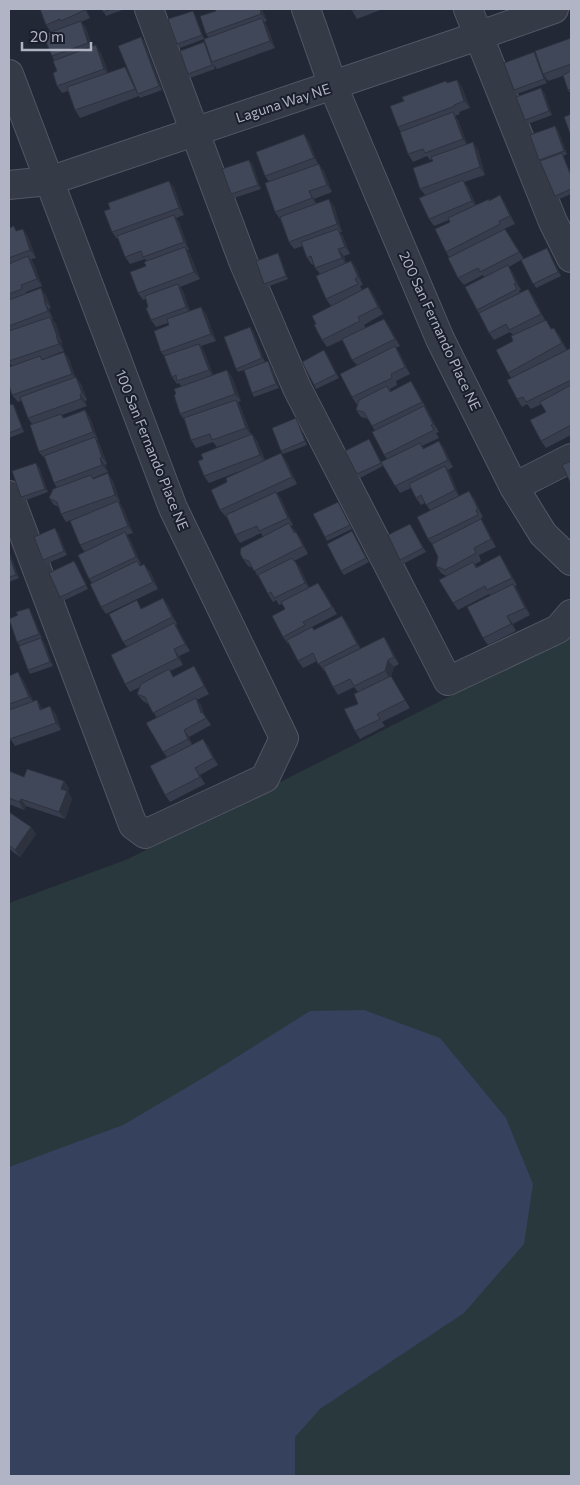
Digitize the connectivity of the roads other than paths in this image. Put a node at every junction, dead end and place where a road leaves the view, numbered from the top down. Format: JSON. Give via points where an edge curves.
{"nodes":[{"id":1,"x":149,"y":9,"type":"edge"},
{"id":2,"x":306,"y":9,"type":"edge"},
{"id":3,"x":468,"y":9,"type":"edge"},
{"id":4,"x":554,"y":9,"type":"edge"},
{"id":5,"x":478,"y":36,"type":"junction"},
{"id":6,"x":9,"y":74,"type":"edge"},
{"id":7,"x":333,"y":86,"type":"junction"},
{"id":8,"x":194,"y":132,"type":"junction"},
{"id":9,"x":49,"y":181,"type":"junction"},
{"id":10,"x":9,"y":185,"type":"edge"},
{"id":11,"x":571,"y":258,"type":"edge"},
{"id":12,"x":571,"y":458,"type":"edge"},
{"id":13,"x":514,"y":487,"type":"junction"},
{"id":14,"x":9,"y":495,"type":"edge"},
{"id":15,"x":571,"y":560,"type":"edge"},
{"id":16,"x":571,"y":614,"type":"edge"}],
"edges":[{"from":1,"to":8,"type":"street"},
{"from":2,"to":7,"type":"street","name":"200 San Fernando Place NE"},
{"from":3,"to":5,"type":"street"},
{"from":4,"to":5,"type":"street","name":"Laguna Way NE"},
{"from":5,"to":7,"type":"street","name":"Laguna Way NE"},
{"from":5,"to":11,"type":"street","via":[[552,222]]},
{"from":6,"to":9,"type":"street","name":"100 San Fernando Place NE"},
{"from":7,"to":8,"type":"street","name":"Laguna Way NE"},
{"from":7,"to":13,"type":"street","name":"200 San Fernando Place NE","via":[[440,339]]},
{"from":8,"to":9,"type":"street","name":"Laguna Way NE"},
{"from":8,"to":16,"type":"street","via":[[243,261],[297,388],[448,681],[558,629]]},
{"from":9,"to":10,"type":"street","name":"Laguna Way NE"},
{"from":9,"to":14,"type":"street","name":"100 San Fernando Place NE","via":[[173,508],[284,738],[265,778],[145,834],[133,826]]},
{"from":12,"to":13,"type":"street"},
{"from":13,"to":15,"type":"street","name":"200 San Fernando Place NE","via":[[543,534]]}]}
